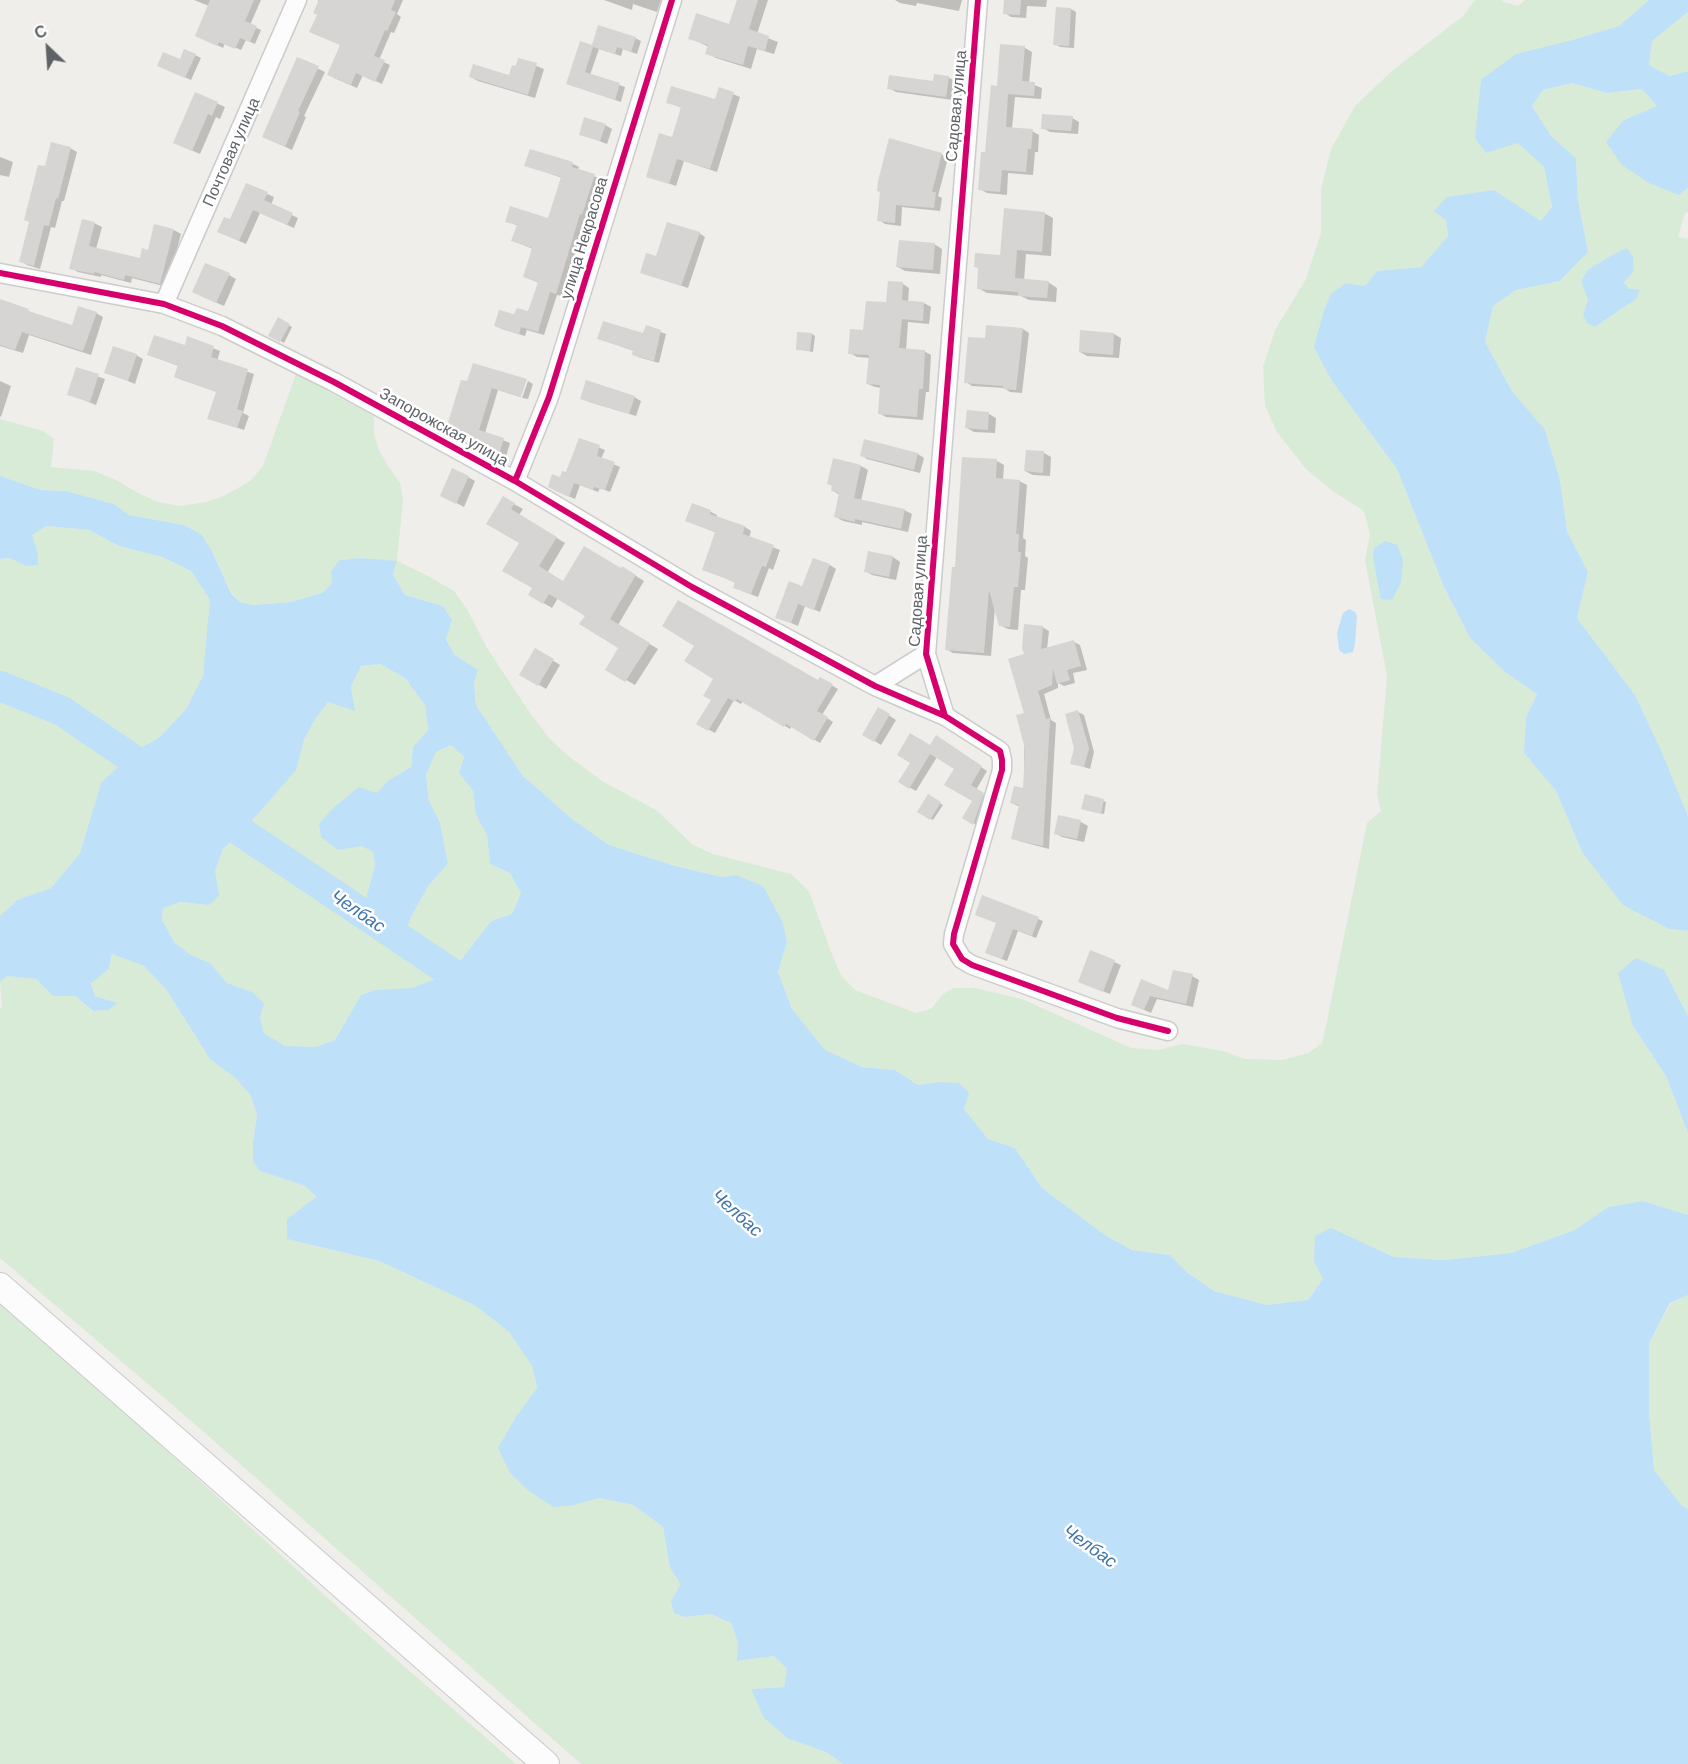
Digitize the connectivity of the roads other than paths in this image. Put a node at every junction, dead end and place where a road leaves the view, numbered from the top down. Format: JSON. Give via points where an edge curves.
{"nodes":[{"id":1,"x":297,"y":0,"type":"edge"},
{"id":2,"x":672,"y":0,"type":"edge"},
{"id":3,"x":978,"y":0,"type":"edge"},
{"id":4,"x":0,"y":273,"type":"edge"},
{"id":5,"x":164,"y":304,"type":"junction"},
{"id":6,"x":514,"y":481,"type":"junction"},
{"id":7,"x":926,"y":654,"type":"junction"},
{"id":8,"x":875,"y":686,"type":"junction"},
{"id":9,"x":945,"y":716,"type":"junction"},
{"id":10,"x":1168,"y":1031,"type":"dead end"},
{"id":11,"x":0,"y":1286,"type":"edge"},
{"id":12,"x":546,"y":1764,"type":"edge"}],
"edges":[{"from":1,"to":5,"type":"street","name":"Почтовая улица"},
{"from":2,"to":6,"type":"street","name":"улица Некрасова","via":[[549,397]]},
{"from":3,"to":7,"type":"street","name":"Садовая улица"},
{"from":4,"to":5,"type":"street","name":"Запорожская улица"},
{"from":5,"to":6,"type":"street","name":"Запорожская улица","via":[[222,326],[334,382]]},
{"from":6,"to":8,"type":"street","name":"Запорожская улица","via":[[692,587]]},
{"from":7,"to":8,"type":"street","name":"Садовая улица"},
{"from":7,"to":9,"type":"street","name":"Садовая улица"},
{"from":8,"to":9,"type":"street","name":"Запорожская улица"},
{"from":9,"to":10,"type":"street","via":[[1000,751],[1002,760],[954,934],[956,951],[962,959],[983,969],[1117,1018]]},
{"from":11,"to":12,"type":"main road"}]}
